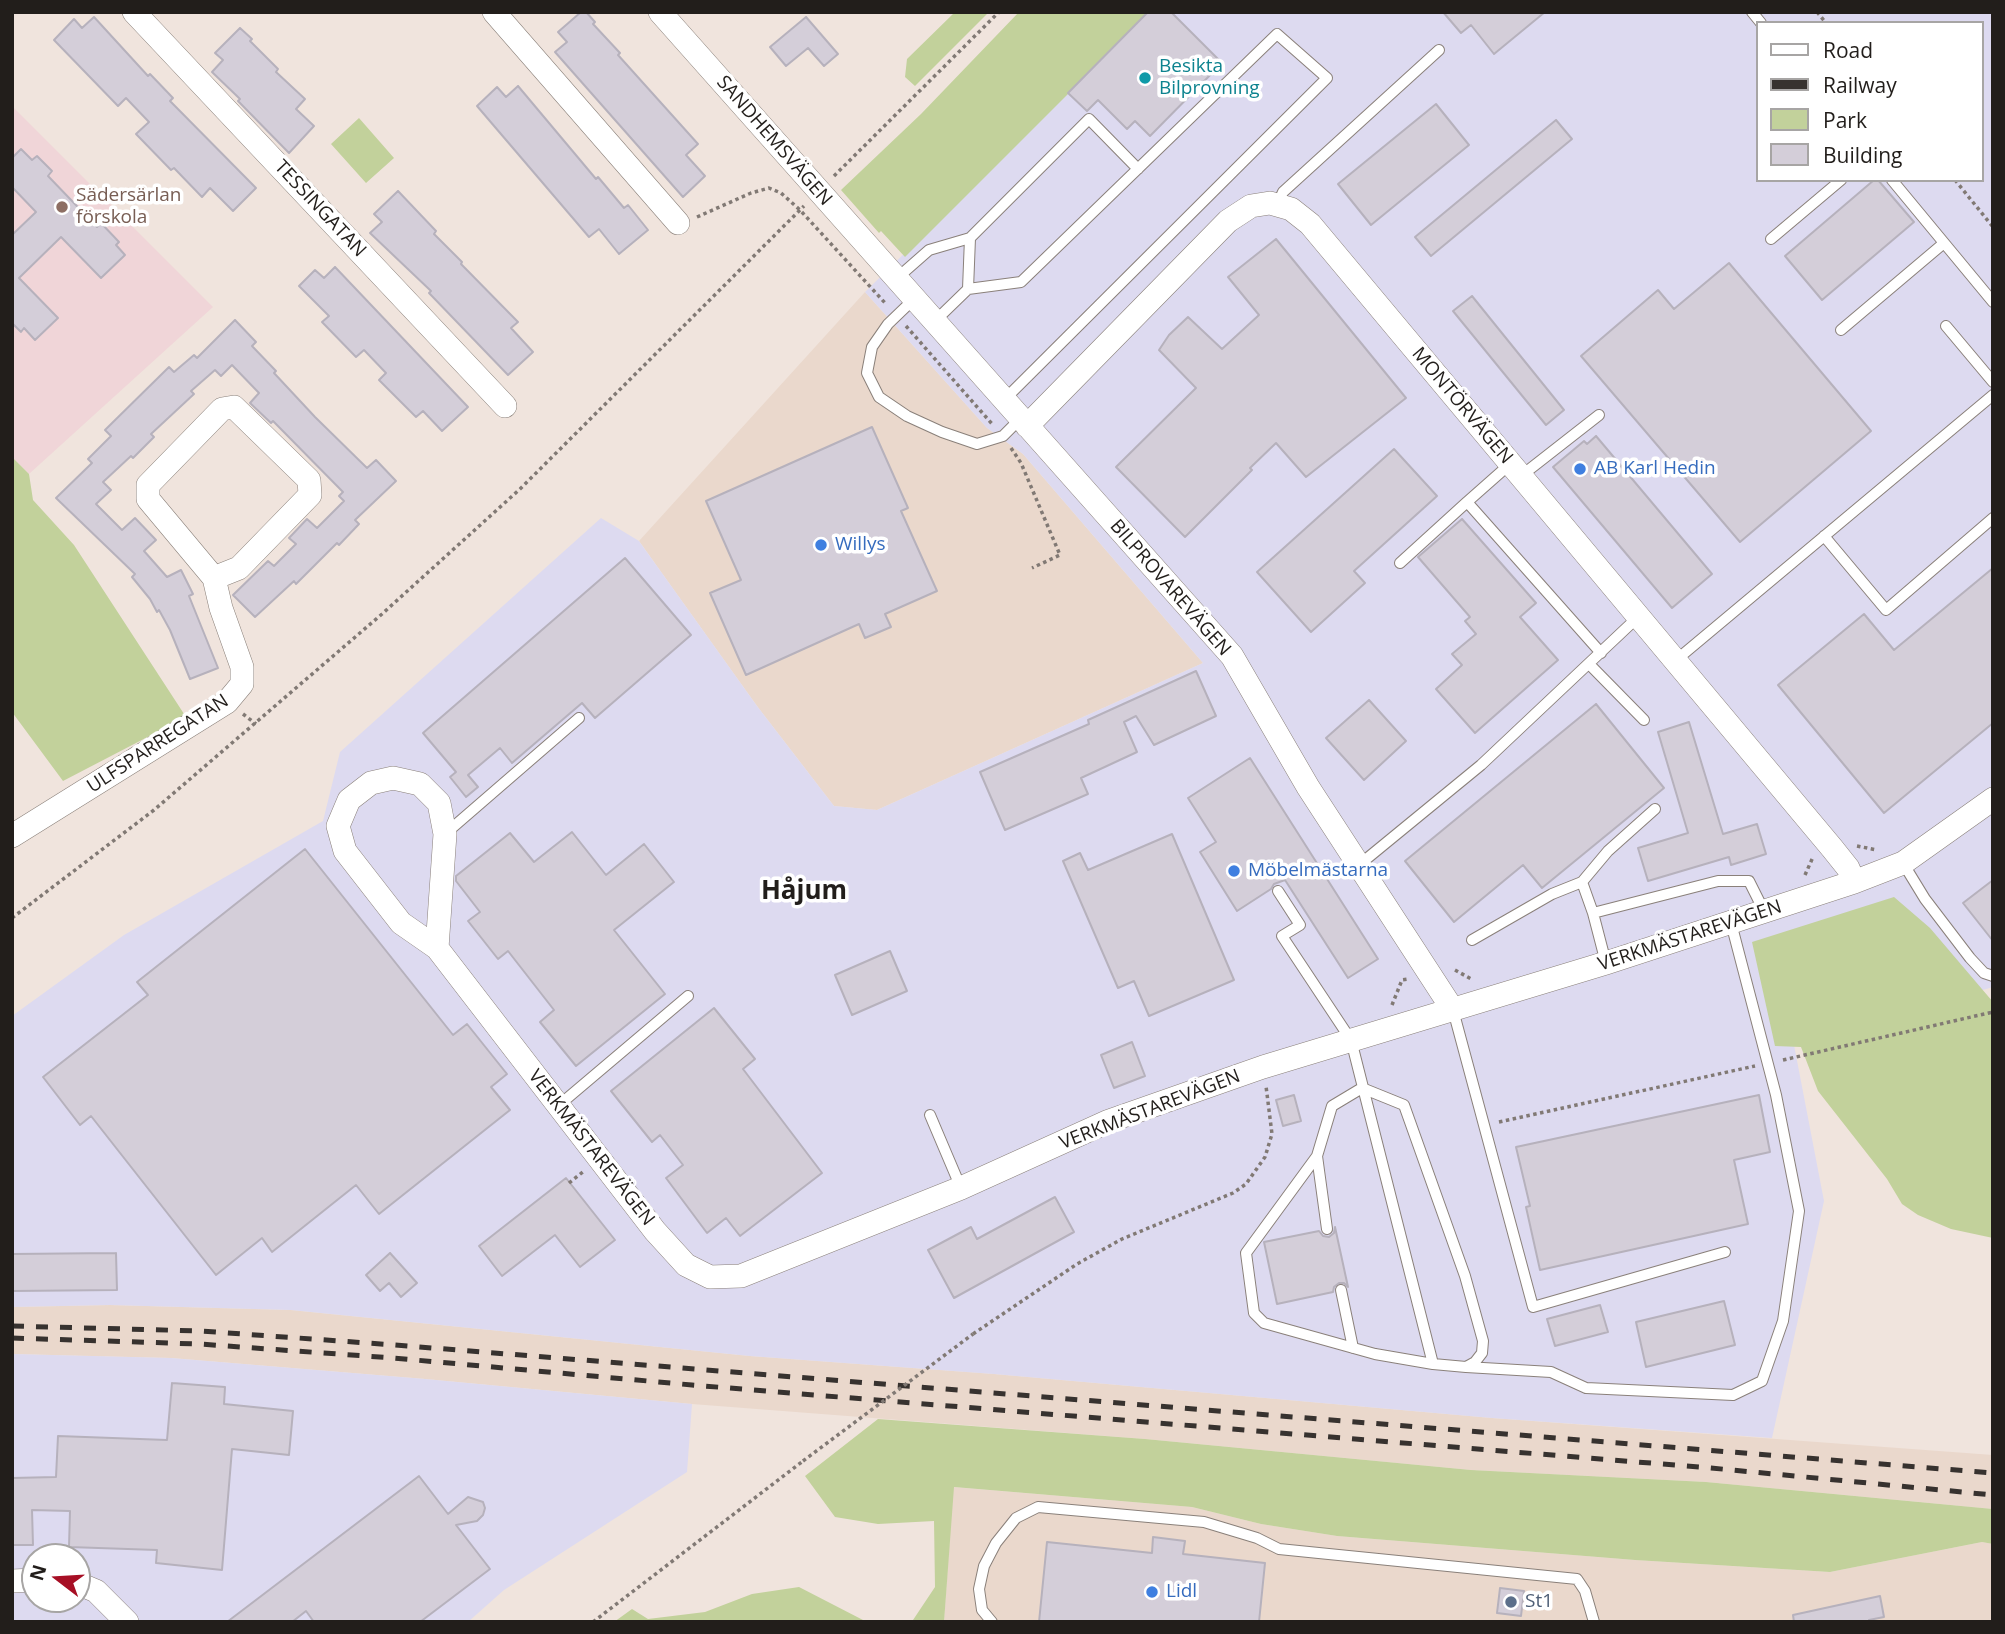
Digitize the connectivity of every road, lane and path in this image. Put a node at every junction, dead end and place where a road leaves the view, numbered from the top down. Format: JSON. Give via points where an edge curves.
{"nodes":[{"id":1,"x":134,"y":12,"type":"edge"},
{"id":2,"x":494,"y":12,"type":"edge"},
{"id":3,"x":660,"y":12,"type":"edge"},
{"id":4,"x":999,"y":12,"type":"edge"},
{"id":5,"x":1438,"y":50,"type":"dead end"},
{"id":6,"x":1138,"y":169,"type":"junction"},
{"id":7,"x":1839,"y":182,"type":"edge"},
{"id":8,"x":1894,"y":182,"type":"edge"},
{"id":9,"x":1957,"y":182,"type":"edge"},
{"id":10,"x":818,"y":192,"type":"junction"},
{"id":11,"x":1277,"y":205,"type":"junction"},
{"id":12,"x":800,"y":210,"type":"junction"},
{"id":13,"x":678,"y":223,"type":"joint"},
{"id":14,"x":1993,"y":227,"type":"edge"},
{"id":15,"x":970,"y":238,"type":"junction"},
{"id":16,"x":1771,"y":239,"type":"dead end"},
{"id":17,"x":1944,"y":243,"type":"junction"},
{"id":18,"x":892,"y":275,"type":"junction"},
{"id":19,"x":968,"y":289,"type":"junction"},
{"id":20,"x":914,"y":299,"type":"junction"},
{"id":21,"x":1993,"y":302,"type":"edge"},
{"id":22,"x":897,"y":316,"type":"junction"},
{"id":23,"x":934,"y":322,"type":"junction"},
{"id":24,"x":1946,"y":326,"type":"dead end"},
{"id":25,"x":1842,"y":330,"type":"dead end"},
{"id":26,"x":1993,"y":382,"type":"edge"},
{"id":27,"x":1993,"y":395,"type":"edge"},
{"id":28,"x":1004,"y":400,"type":"junction"},
{"id":29,"x":505,"y":406,"type":"dead end"},
{"id":30,"x":1598,"y":415,"type":"dead end"},
{"id":31,"x":1024,"y":422,"type":"junction"},
{"id":32,"x":1003,"y":436,"type":"junction"},
{"id":33,"x":1516,"y":470,"type":"junction"},
{"id":34,"x":1467,"y":502,"type":"junction"},
{"id":35,"x":1993,"y":518,"type":"edge"},
{"id":36,"x":1824,"y":536,"type":"junction"},
{"id":37,"x":1400,"y":563,"type":"dead end"},
{"id":38,"x":1032,"y":568,"type":"dead end"},
{"id":39,"x":214,"y":578,"type":"junction"},
{"id":40,"x":1638,"y":617,"type":"junction"},
{"id":41,"x":1601,"y":653,"type":"junction"},
{"id":42,"x":1675,"y":661,"type":"junction"},
{"id":43,"x":1589,"y":664,"type":"junction"},
{"id":44,"x":579,"y":718,"type":"dead end"},
{"id":45,"x":1644,"y":720,"type":"dead end"},
{"id":46,"x":1993,"y":799,"type":"edge"},
{"id":47,"x":1655,"y":809,"type":"dead end"},
{"id":48,"x":445,"y":834,"type":"junction"},
{"id":49,"x":12,"y":836,"type":"edge"},
{"id":50,"x":1903,"y":863,"type":"junction"},
{"id":51,"x":1359,"y":865,"type":"junction"},
{"id":52,"x":1581,"y":882,"type":"junction"},
{"id":53,"x":1854,"y":883,"type":"junction"},
{"id":54,"x":1278,"y":891,"type":"dead end"},
{"id":55,"x":1765,"y":912,"type":"junction"},
{"id":56,"x":1593,"y":913,"type":"junction"},
{"id":57,"x":12,"y":918,"type":"edge"},
{"id":58,"x":1731,"y":923,"type":"junction"},
{"id":59,"x":1472,"y":940,"type":"dead end"},
{"id":60,"x":437,"y":948,"type":"junction"},
{"id":61,"x":1606,"y":963,"type":"junction"},
{"id":62,"x":1430,"y":972,"type":"junction"},
{"id":63,"x":1993,"y":976,"type":"edge"},
{"id":64,"x":1480,"y":981,"type":"dead end"},
{"id":65,"x":688,"y":996,"type":"dead end"},
{"id":66,"x":1388,"y":1010,"type":"dead end"},
{"id":67,"x":1453,"y":1010,"type":"junction"},
{"id":68,"x":1993,"y":1012,"type":"edge"},
{"id":69,"x":1350,"y":1040,"type":"junction"},
{"id":70,"x":1768,"y":1063,"type":"junction"},
{"id":71,"x":1263,"y":1067,"type":"junction"},
{"id":72,"x":1362,"y":1088,"type":"junction"},
{"id":73,"x":558,"y":1106,"type":"junction"},
{"id":74,"x":930,"y":1115,"type":"dead end"},
{"id":75,"x":1483,"y":1125,"type":"junction"},
{"id":76,"x":1317,"y":1156,"type":"junction"},
{"id":77,"x":961,"y":1188,"type":"junction"},
{"id":78,"x":1327,"y":1229,"type":"dead end"},
{"id":79,"x":1725,"y":1252,"type":"dead end"},
{"id":80,"x":1341,"y":1290,"type":"dead end"},
{"id":81,"x":1353,"y":1348,"type":"junction"},
{"id":82,"x":1433,"y":1364,"type":"junction"},
{"id":83,"x":1466,"y":1367,"type":"junction"},
{"id":84,"x":91,"y":1589,"type":"edge"},
{"id":85,"x":127,"y":1622,"type":"edge"},
{"id":86,"x":593,"y":1622,"type":"edge"},
{"id":87,"x":992,"y":1622,"type":"edge"},
{"id":88,"x":1594,"y":1622,"type":"edge"}],
"edges":[{"from":1,"to":29,"type":"street","name":"TESSINGATAN"},
{"from":2,"to":13,"type":"street"},
{"from":3,"to":10,"type":"street","name":"SANDHEMSVÄGEN"},
{"from":4,"to":10,"type":"path"},
{"from":5,"to":11,"type":"lane","via":[[1283,192]]},
{"from":6,"to":15,"type":"lane","via":[[1089,119]]},
{"from":6,"to":19,"type":"lane","via":[[1021,282]]},
{"from":6,"to":28,"type":"lane","via":[[1277,34],[1327,78]]},
{"from":7,"to":16,"type":"lane"},
{"from":8,"to":17,"type":"lane"},
{"from":9,"to":14,"type":"path"},
{"from":10,"to":12,"type":"path"},
{"from":10,"to":18,"type":"street","name":"SANDHEMSVÄGEN"},
{"from":11,"to":31,"type":"street","via":[[1251,206],[1228,221]]},
{"from":11,"to":33,"type":"street","name":"MONTÖRVÄGEN","via":[[1291,209],[1310,224]]},
{"from":12,"to":13,"type":"path","via":[[769,188]]},
{"from":12,"to":22,"type":"path"},
{"from":12,"to":57,"type":"path","via":[[520,489],[392,605],[154,810]]},
{"from":15,"to":18,"type":"lane","via":[[929,250]]},
{"from":15,"to":19,"type":"lane"},
{"from":17,"to":21,"type":"lane"},
{"from":17,"to":25,"type":"lane"},
{"from":18,"to":20,"type":"street","name":"BILPROVAREVÄGEN"},
{"from":19,"to":23,"type":"lane"},
{"from":20,"to":22,"type":"lane"},
{"from":20,"to":23,"type":"street","name":"BILPROVAREVÄGEN"},
{"from":22,"to":32,"type":"path"},
{"from":22,"to":32,"type":"lane","via":[[872,347],[867,373],[879,397],[907,416],[977,444]]},
{"from":23,"to":28,"type":"street","name":"BILPROVAREVÄGEN"},
{"from":24,"to":26,"type":"lane"},
{"from":27,"to":36,"type":"lane"},
{"from":28,"to":31,"type":"street","name":"BILPROVAREVÄGEN"},
{"from":30,"to":33,"type":"lane"},
{"from":31,"to":32,"type":"lane"},
{"from":31,"to":51,"type":"street","name":"BILPROVAREVÄGEN","via":[[1232,656]]},
{"from":32,"to":38,"type":"path","via":[[1021,463],[1060,555]]},
{"from":33,"to":34,"type":"lane"},
{"from":33,"to":40,"type":"street","name":"MONTÖRVÄGEN"},
{"from":34,"to":37,"type":"lane"},
{"from":34,"to":41,"type":"lane"},
{"from":35,"to":36,"type":"lane","via":[[1886,610]]},
{"from":36,"to":42,"type":"lane"},
{"from":39,"to":39,"type":"street","name":"ULFSPARREGATAN","via":[[148,499],[148,485],[222,409],[234,407],[309,480],[310,495],[239,568]]},
{"from":39,"to":49,"type":"street","name":"ULFSPARREGATAN","via":[[242,667],[242,684],[236,694]]},
{"from":40,"to":41,"type":"lane"},
{"from":40,"to":42,"type":"street","name":"MONTÖRVÄGEN"},
{"from":41,"to":43,"type":"lane"},
{"from":42,"to":53,"type":"street","name":"MONTÖRVÄGEN","via":[[1832,848]]},
{"from":43,"to":45,"type":"lane"},
{"from":43,"to":51,"type":"lane","via":[[1481,765]]},
{"from":44,"to":48,"type":"lane"},
{"from":46,"to":50,"type":"street","name":"VERKMÄSTAREVÄGEN"},
{"from":47,"to":52,"type":"lane"},
{"from":48,"to":60,"type":"street","name":"VERKMÄSTAREVÄGEN"},
{"from":48,"to":60,"type":"street","name":"VERKMÄSTAREVÄGEN","via":[[439,803],[420,784],[393,778],[371,783],[349,800],[338,826],[345,851],[401,923]]},
{"from":50,"to":53,"type":"street","name":"VERKMÄSTAREVÄGEN"},
{"from":50,"to":63,"type":"lane","via":[[1970,958]]},
{"from":51,"to":62,"type":"street","name":"BILPROVAREVÄGEN"},
{"from":52,"to":56,"type":"lane"},
{"from":52,"to":59,"type":"lane"},
{"from":53,"to":55,"type":"street","name":"VERKMÄSTAREVÄGEN"},
{"from":54,"to":69,"type":"lane","via":[[1300,925],[1282,936]]},
{"from":55,"to":56,"type":"lane","via":[[1749,881],[1718,881]]},
{"from":55,"to":58,"type":"street","name":"VERKMÄSTAREVÄGEN"},
{"from":56,"to":61,"type":"lane"},
{"from":58,"to":61,"type":"street","name":"VERKMÄSTAREVÄGEN"},
{"from":58,"to":70,"type":"lane"},
{"from":60,"to":73,"type":"street","name":"VERKMÄSTAREVÄGEN"},
{"from":61,"to":67,"type":"street","name":"VERKMÄSTAREVÄGEN"},
{"from":62,"to":64,"type":"path","via":[[1450,966]]},
{"from":62,"to":66,"type":"path","via":[[1402,981]]},
{"from":62,"to":67,"type":"street","name":"BILPROVAREVÄGEN"},
{"from":65,"to":73,"type":"lane"},
{"from":67,"to":69,"type":"street","name":"VERKMÄSTAREVÄGEN"},
{"from":67,"to":75,"type":"lane"},
{"from":68,"to":70,"type":"path"},
{"from":69,"to":71,"type":"street","name":"VERKMÄSTAREVÄGEN"},
{"from":69,"to":72,"type":"lane"},
{"from":70,"to":75,"type":"path"},
{"from":70,"to":83,"type":"lane","via":[[1800,1211],[1783,1321],[1762,1381],[1733,1395],[1586,1388],[1551,1371]]},
{"from":71,"to":77,"type":"street","name":"VERKMÄSTAREVÄGEN","via":[[1110,1121]]},
{"from":71,"to":86,"type":"path","bridge":true,"via":[[1272,1134],[1265,1157],[1246,1184],[1077,1264],[973,1334]]},
{"from":72,"to":76,"type":"lane","via":[[1332,1106]]},
{"from":72,"to":82,"type":"lane"},
{"from":72,"to":83,"type":"lane","via":[[1404,1105],[1465,1276],[1483,1341],[1482,1353]]},
{"from":73,"to":77,"type":"street","name":"VERKMÄSTAREVÄGEN","via":[[655,1231],[686,1265],[710,1277],[741,1276]]},
{"from":74,"to":77,"type":"lane"},
{"from":75,"to":79,"type":"lane","via":[[1532,1307]]},
{"from":76,"to":78,"type":"lane"},
{"from":76,"to":81,"type":"lane","via":[[1246,1254],[1254,1314],[1264,1323]]},
{"from":80,"to":81,"type":"lane"},
{"from":81,"to":82,"type":"lane"},
{"from":82,"to":83,"type":"lane"},
{"from":84,"to":85,"type":"street"},
{"from":87,"to":88,"type":"lane","via":[[982,1610],[979,1589],[984,1566],[1016,1518],[1038,1507],[1204,1522],[1279,1549],[1577,1579],[1586,1591]]}]}
